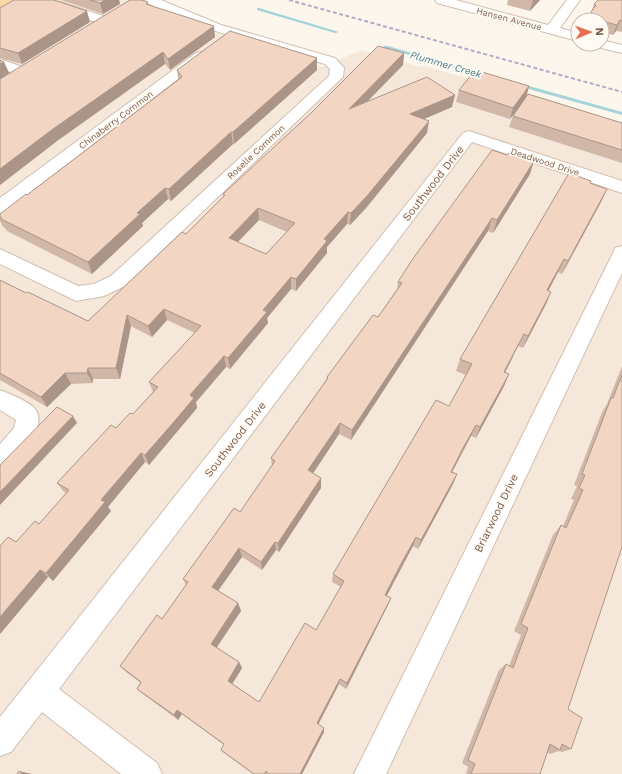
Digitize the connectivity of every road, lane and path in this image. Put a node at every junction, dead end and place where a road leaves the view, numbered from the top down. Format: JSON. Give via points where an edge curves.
{"nodes":[{"id":1,"x":6,"y":0,"type":"edge"},
{"id":2,"x":151,"y":0,"type":"edge"},
{"id":3,"x":440,"y":0,"type":"edge"},
{"id":4,"x":574,"y":0,"type":"edge"},
{"id":5,"x":46,"y":1,"type":"edge"},
{"id":6,"x":0,"y":3,"type":"edge"},
{"id":7,"x":118,"y":12,"type":"edge"},
{"id":8,"x":105,"y":21,"type":"junction"},
{"id":9,"x":92,"y":28,"type":"edge"},
{"id":10,"x":551,"y":30,"type":"junction"},
{"id":11,"x":570,"y":35,"type":"edge"},
{"id":12,"x":222,"y":41,"type":"junction"},
{"id":13,"x":610,"y":46,"type":"edge"},
{"id":14,"x":622,"y":49,"type":"edge"},
{"id":15,"x":0,"y":63,"type":"edge"},
{"id":16,"x":36,"y":64,"type":"edge"},
{"id":17,"x":23,"y":72,"type":"junction"},
{"id":18,"x":6,"y":82,"type":"edge"},
{"id":19,"x":469,"y":136,"type":"joint"},
{"id":20,"x":622,"y":187,"type":"edge"},
{"id":21,"x":0,"y":207,"type":"edge"},
{"id":22,"x":622,"y":253,"type":"edge"},
{"id":23,"x":0,"y":256,"type":"edge"},
{"id":24,"x":0,"y":399,"type":"edge"},
{"id":25,"x":0,"y":459,"type":"edge"},
{"id":26,"x":39,"y":692,"type":"junction"},
{"id":27,"x":0,"y":741,"type":"edge"},
{"id":28,"x":146,"y":774,"type":"edge"},
{"id":29,"x":370,"y":774,"type":"edge"}],
"edges":[{"from":1,"to":6,"type":"main road"},
{"from":2,"to":12,"type":"street","name":"Roselle Common"},
{"from":3,"to":10,"type":"street","name":"Hansen Avenue"},
{"from":4,"to":10,"type":"street"},
{"from":5,"to":8,"type":"street"},
{"from":7,"to":8,"type":"street"},
{"from":8,"to":9,"type":"street"},
{"from":10,"to":11,"type":"street","name":"Hansen Avenue"},
{"from":12,"to":21,"type":"street","name":"Chinaberry Common"},
{"from":12,"to":23,"type":"street","name":"Roselle Common","via":[[330,61],[337,68],[336,77],[118,281],[97,291],[76,294]]},
{"from":13,"to":14,"type":"street"},
{"from":15,"to":17,"type":"street"},
{"from":16,"to":17,"type":"street"},
{"from":17,"to":18,"type":"street"},
{"from":19,"to":20,"type":"street","name":"Deadwood Drive"},
{"from":19,"to":26,"type":"street","name":"Southwood Drive"},
{"from":22,"to":29,"type":"street","name":"Briarwood Drive"},
{"from":24,"to":25,"type":"street","via":[[27,415],[28,424],[23,436]]},
{"from":26,"to":27,"type":"street","name":"Southwood Drive"},
{"from":26,"to":28,"type":"street"}]}
